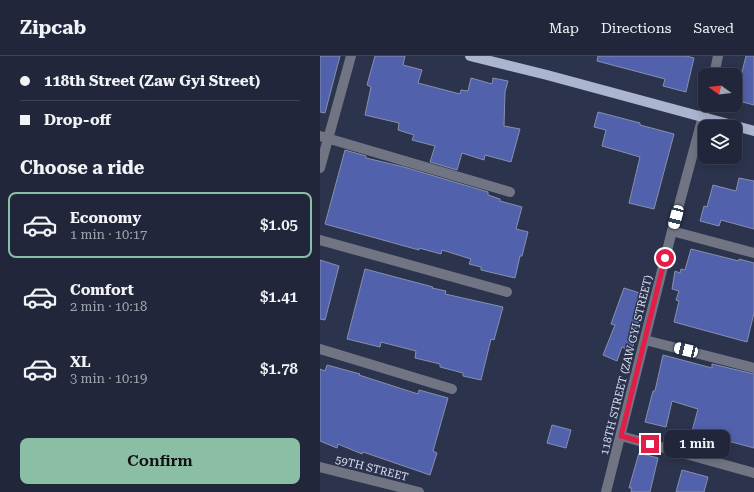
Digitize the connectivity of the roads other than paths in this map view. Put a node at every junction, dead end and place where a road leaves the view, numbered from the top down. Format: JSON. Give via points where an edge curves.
{"nodes":[{"id":1,"x":351,"y":56,"type":"edge"},
{"id":2,"x":470,"y":56,"type":"edge"},
{"id":3,"x":718,"y":56,"type":"edge"},
{"id":4,"x":715,"y":68,"type":"edge"},
{"id":5,"x":704,"y":112,"type":"edge"},
{"id":6,"x":703,"y":117,"type":"junction"},
{"id":7,"x":754,"y":131,"type":"edge"},
{"id":8,"x":324,"y":137,"type":"edge"},
{"id":9,"x":320,"y":168,"type":"edge"},
{"id":10,"x":510,"y":192,"type":"dead end"},
{"id":11,"x":672,"y":231,"type":"junction"},
{"id":12,"x":320,"y":240,"type":"edge"},
{"id":13,"x":754,"y":253,"type":"edge"},
{"id":14,"x":507,"y":292,"type":"dead end"},
{"id":15,"x":645,"y":340,"type":"junction"},
{"id":16,"x":320,"y":349,"type":"edge"},
{"id":17,"x":754,"y":368,"type":"edge"},
{"id":18,"x":452,"y":388,"type":"dead end"},
{"id":19,"x":621,"y":436,"type":"junction"},
{"id":20,"x":320,"y":468,"type":"edge"},
{"id":21,"x":754,"y":473,"type":"edge"},
{"id":22,"x":419,"y":492,"type":"edge"},
{"id":23,"x":606,"y":492,"type":"edge"}],
"edges":[{"from":1,"to":8,"type":"street"},
{"from":2,"to":6,"type":"main road"},
{"from":3,"to":4,"type":"street"},
{"from":5,"to":6,"type":"street","name":"118TH STREET (ZAW GYI STREET)"},
{"from":6,"to":7,"type":"main road"},
{"from":6,"to":11,"type":"street","name":"118TH STREET (ZAW GYI STREET)"},
{"from":8,"to":9,"type":"street"},
{"from":8,"to":10,"type":"street"},
{"from":11,"to":13,"type":"street"},
{"from":11,"to":15,"type":"street","name":"118TH STREET (ZAW GYI STREET)"},
{"from":12,"to":14,"type":"street"},
{"from":15,"to":17,"type":"street"},
{"from":15,"to":19,"type":"street","name":"118TH STREET (ZAW GYI STREET)"},
{"from":16,"to":18,"type":"street"},
{"from":19,"to":21,"type":"street"},
{"from":19,"to":23,"type":"street","name":"118TH STREET (ZAW GYI STREET)"},
{"from":20,"to":22,"type":"street","name":"59TH STREET"}]}
